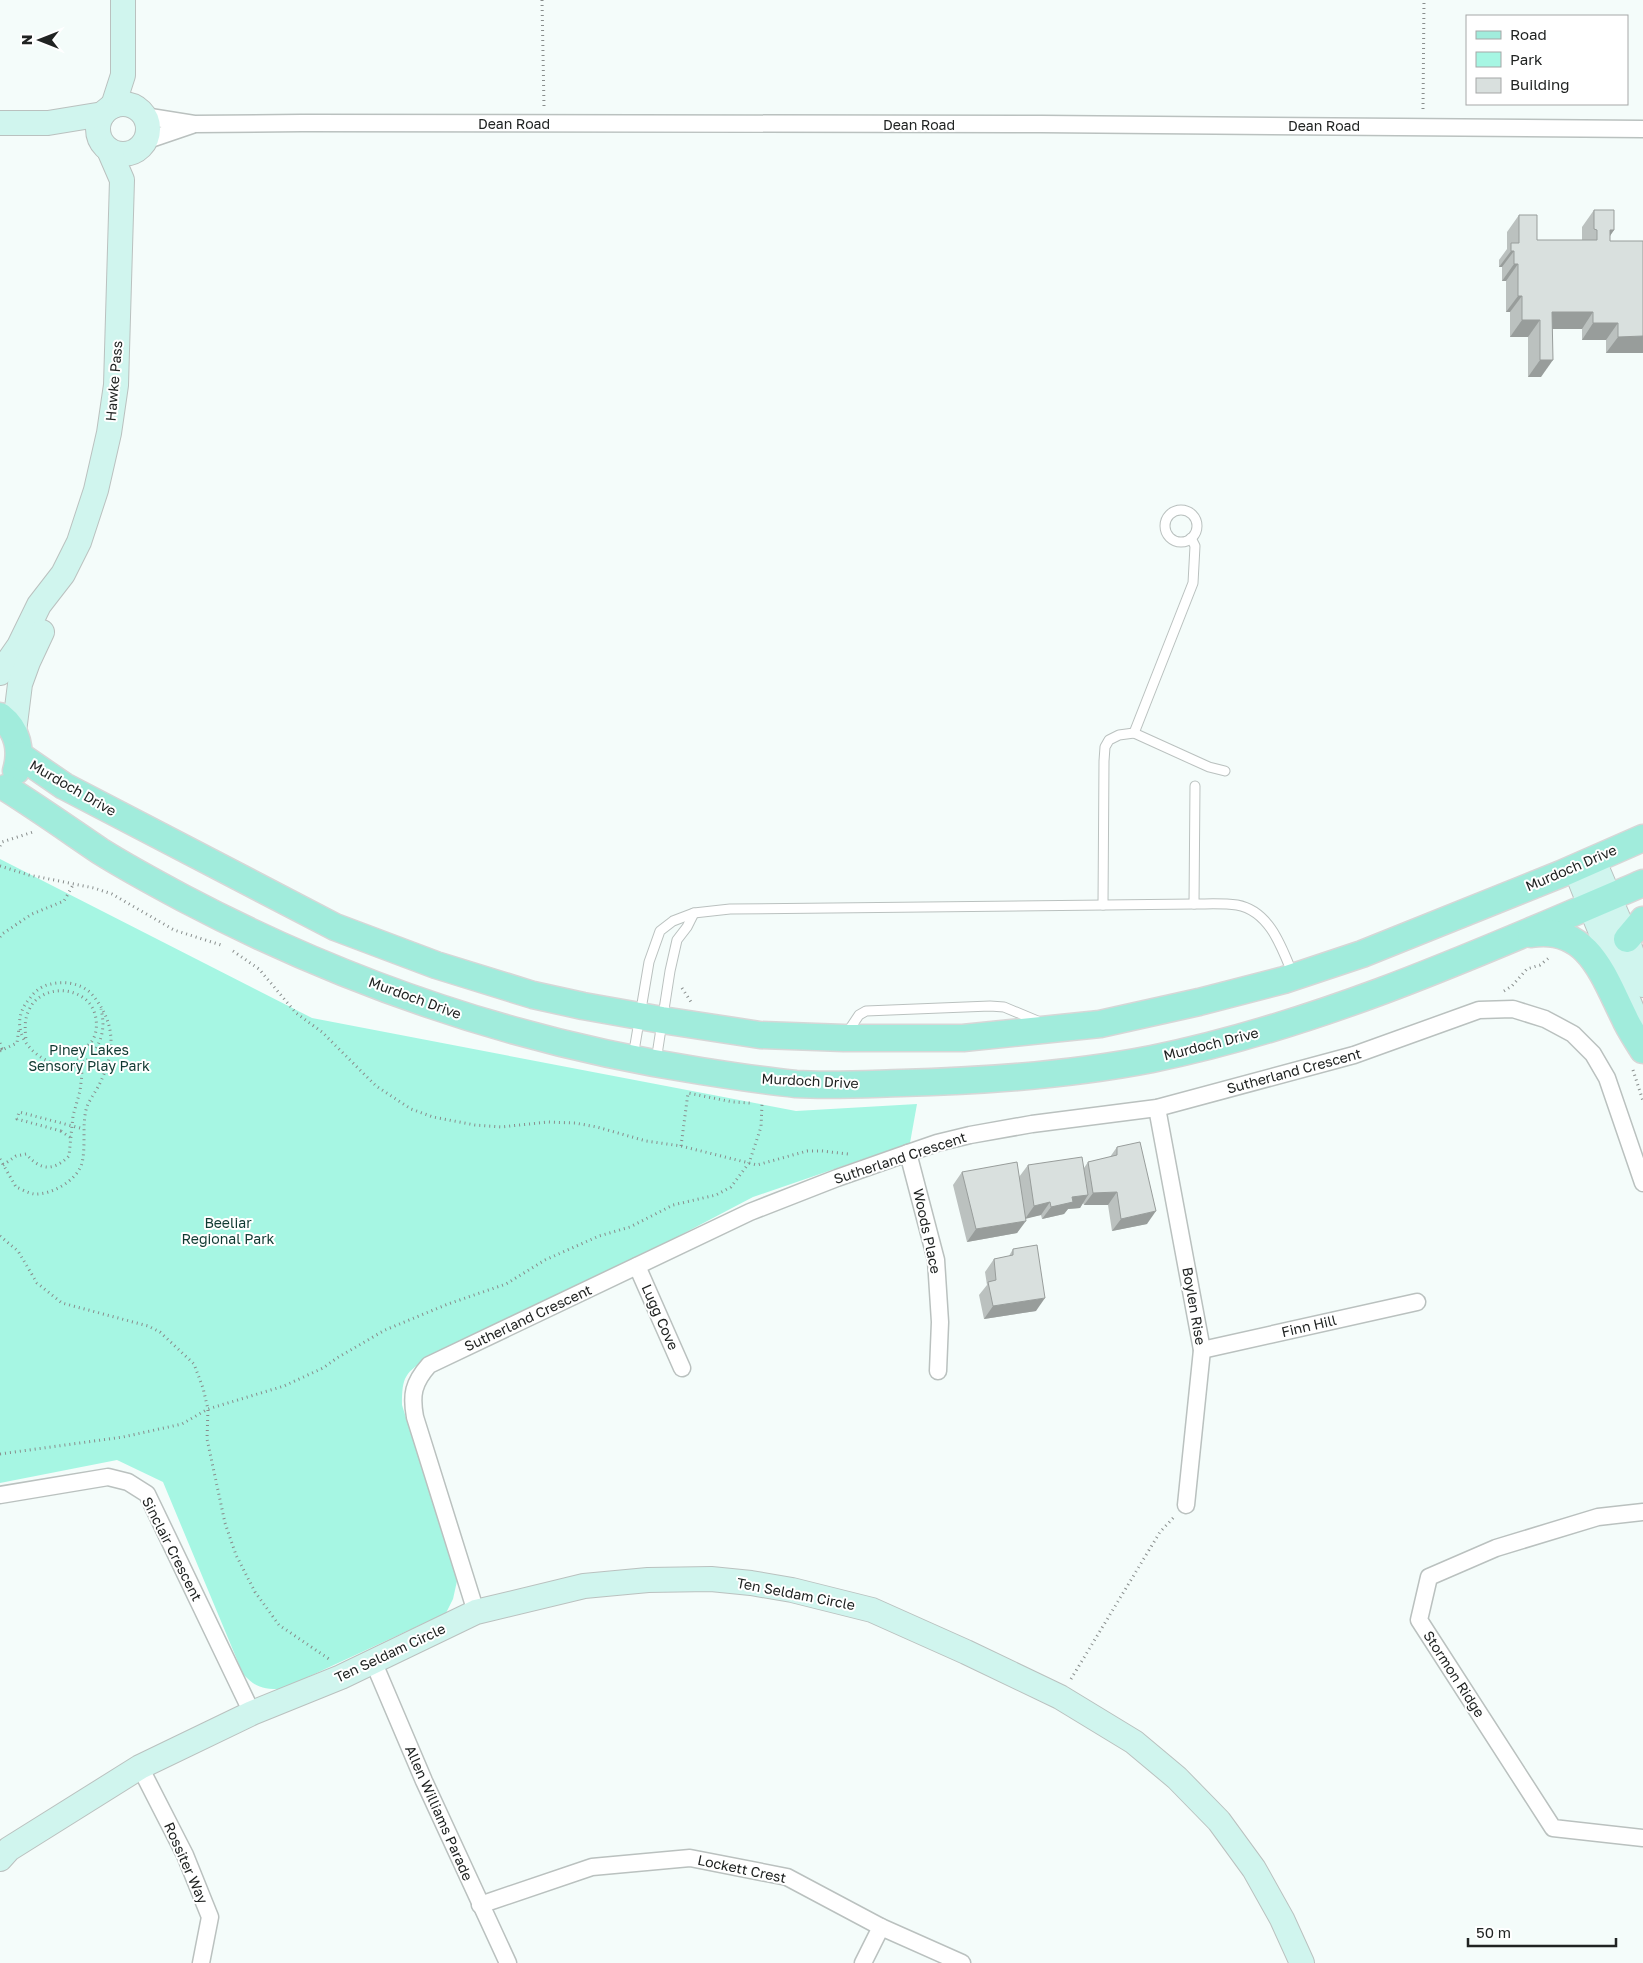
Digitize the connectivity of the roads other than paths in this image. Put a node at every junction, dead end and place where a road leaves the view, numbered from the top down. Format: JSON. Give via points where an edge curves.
{"nodes":[{"id":1,"x":123,"y":0,"type":"edge"},
{"id":2,"x":123,"y":75,"type":"junction"},
{"id":3,"x":108,"y":110,"type":"junction"},
{"id":4,"x":140,"y":112,"type":"junction"},
{"id":5,"x":0,"y":123,"type":"edge"},
{"id":6,"x":48,"y":124,"type":"junction"},
{"id":7,"x":194,"y":124,"type":"junction"},
{"id":8,"x":1643,"y":129,"type":"edge"},
{"id":9,"x":105,"y":145,"type":"junction"},
{"id":10,"x":141,"y":145,"type":"junction"},
{"id":11,"x":122,"y":180,"type":"junction"},
{"id":12,"x":1191,"y":538,"type":"dead end"},
{"id":13,"x":63,"y":574,"type":"junction"},
{"id":14,"x":0,"y":673,"type":"edge"},
{"id":15,"x":1134,"y":733,"type":"junction"},
{"id":16,"x":11,"y":735,"type":"edge"},
{"id":17,"x":1225,"y":771,"type":"dead end"},
{"id":18,"x":1195,"y":786,"type":"dead end"},
{"id":19,"x":3,"y":791,"type":"edge"},
{"id":20,"x":1643,"y":838,"type":"edge"},
{"id":21,"x":1584,"y":864,"type":"junction"},
{"id":22,"x":1643,"y":882,"type":"edge"},
{"id":23,"x":1600,"y":902,"type":"junction"},
{"id":24,"x":1194,"y":904,"type":"junction"},
{"id":25,"x":1103,"y":905,"type":"junction"},
{"id":26,"x":694,"y":913,"type":"junction"},
{"id":27,"x":1635,"y":930,"type":"edge"},
{"id":28,"x":1516,"y":936,"type":"junction"},
{"id":29,"x":1294,"y":977,"type":"junction"},
{"id":30,"x":1643,"y":985,"type":"edge"},
{"id":31,"x":651,"y":1018,"type":"junction"},
{"id":32,"x":1643,"y":1040,"type":"edge"},
{"id":33,"x":1643,"y":1050,"type":"edge"},
{"id":34,"x":644,"y":1062,"type":"junction"},
{"id":35,"x":1157,"y":1108,"type":"junction"},
{"id":36,"x":908,"y":1153,"type":"junction"},
{"id":37,"x":1643,"y":1183,"type":"edge"},
{"id":38,"x":637,"y":1266,"type":"junction"},
{"id":39,"x":1417,"y":1302,"type":"dead end"},
{"id":40,"x":1202,"y":1350,"type":"junction"},
{"id":41,"x":682,"y":1368,"type":"dead end"},
{"id":42,"x":938,"y":1371,"type":"dead end"},
{"id":43,"x":0,"y":1496,"type":"edge"},
{"id":44,"x":1186,"y":1505,"type":"road end"},
{"id":45,"x":1643,"y":1512,"type":"edge"},
{"id":46,"x":476,"y":1612,"type":"junction"},
{"id":47,"x":373,"y":1661,"type":"junction"},
{"id":48,"x":252,"y":1712,"type":"junction"},
{"id":49,"x":140,"y":1767,"type":"junction"},
{"id":50,"x":1643,"y":1838,"type":"edge"},
{"id":51,"x":0,"y":1859,"type":"edge"},
{"id":52,"x":480,"y":1905,"type":"junction"},
{"id":53,"x":881,"y":1927,"type":"junction"},
{"id":54,"x":201,"y":1963,"type":"edge"},
{"id":55,"x":508,"y":1963,"type":"edge"},
{"id":56,"x":863,"y":1963,"type":"edge"},
{"id":57,"x":962,"y":1963,"type":"edge"},
{"id":58,"x":1302,"y":1963,"type":"edge"}],
"edges":[{"from":1,"to":2,"type":"street"},
{"from":2,"to":3,"type":"street"},
{"from":2,"to":4,"type":"street"},
{"from":3,"to":4,"type":"street","via":[[129,105]]},
{"from":3,"to":6,"type":"street"},
{"from":3,"to":9,"type":"street","via":[[98,127]]},
{"from":4,"to":7,"type":"street","name":"Dean Road"},
{"from":4,"to":10,"type":"street","via":[[147,124]]},
{"from":5,"to":6,"type":"street"},
{"from":6,"to":9,"type":"street"},
{"from":7,"to":8,"type":"street","name":"Dean Road","via":[[1041,124]]},
{"from":7,"to":10,"type":"street","name":"Dean Road"},
{"from":9,"to":10,"type":"street","via":[[124,154]]},
{"from":9,"to":11,"type":"street","name":"Hawke Pass"},
{"from":10,"to":11,"type":"street","name":"Hawke Pass"},
{"from":11,"to":13,"type":"street","name":"Hawke Pass","via":[[117,375],[113,411],[96,490],[79,542]]},
{"from":12,"to":15,"type":"lane","via":[[1195,546],[1193,583]]},
{"from":13,"to":14,"type":"street","name":"Hawke Pass","via":[[39,605],[19,646]]},
{"from":13,"to":16,"type":"street","name":"Hawke Pass","via":[[52,613],[20,684]]},
{"from":15,"to":17,"type":"lane"},
{"from":15,"to":25,"type":"lane","via":[[1119,735],[1109,740],[1105,747]]},
{"from":16,"to":19,"type":"main road","via":[[17,770]]},
{"from":16,"to":31,"type":"main road","name":"Murdoch Drive","via":[[64,786],[335,927],[436,966],[533,995]]},
{"from":18,"to":24,"type":"lane"},
{"from":19,"to":34,"type":"main road","name":"Murdoch Drive","via":[[49,815],[155,883],[293,950],[416,1001],[500,1028]]},
{"from":20,"to":21,"type":"main road","name":"Murdoch Drive"},
{"from":21,"to":23,"type":"street"},
{"from":21,"to":29,"type":"main road","name":"Murdoch Drive","via":[[1362,954]]},
{"from":22,"to":23,"type":"main road","name":"Murdoch Drive"},
{"from":23,"to":27,"type":"street"},
{"from":23,"to":28,"type":"main road","name":"Murdoch Drive"},
{"from":23,"to":32,"type":"street"},
{"from":24,"to":25,"type":"lane"},
{"from":24,"to":29,"type":"lane","via":[[1238,905],[1256,912],[1279,942]]},
{"from":25,"to":26,"type":"lane"},
{"from":26,"to":31,"type":"lane","via":[[677,940]]},
{"from":26,"to":31,"type":"lane","via":[[673,921],[660,931],[649,962]]},
{"from":27,"to":30,"type":"street"},
{"from":28,"to":33,"type":"main road","via":[[1547,931],[1573,939],[1603,972],[1624,1019]]},
{"from":28,"to":34,"type":"main road","name":"Murdoch Drive","via":[[1413,979],[1255,1033],[1153,1058],[1088,1069],[965,1081],[816,1085],[742,1078]]},
{"from":29,"to":31,"type":"main road","name":"Murdoch Drive","via":[[1100,1024],[963,1038],[760,1034]]},
{"from":31,"to":34,"type":"lane"},
{"from":31,"to":34,"type":"lane"},
{"from":35,"to":36,"type":"street","name":"Sutherland Crescent","via":[[970,1135]]},
{"from":35,"to":37,"type":"street","name":"Sutherland Crescent","via":[[1354,1056],[1478,1010],[1513,1010],[1545,1019],[1573,1034],[1593,1054],[1607,1078]]},
{"from":35,"to":40,"type":"street","name":"Boylen Rise"},
{"from":36,"to":38,"type":"street","name":"Sutherland Crescent","via":[[750,1212]]},
{"from":36,"to":42,"type":"street","name":"Woods Place","via":[[936,1260],[940,1322]]},
{"from":38,"to":41,"type":"street","name":"Lugg Cove"},
{"from":38,"to":46,"type":"street","name":"Sutherland Crescent","via":[[429,1365],[417,1380],[412,1400],[415,1417]]},
{"from":39,"to":40,"type":"street","name":"Finn Hill"},
{"from":40,"to":44,"type":"street","name":"Boylen Rise"},
{"from":43,"to":48,"type":"street","name":"Sinclair Crescent","via":[[108,1477],[128,1482],[147,1494]]},
{"from":45,"to":50,"type":"street","name":"Stormon Ridge","via":[[1598,1517],[1496,1548],[1429,1577],[1419,1620],[1553,1828]]},
{"from":46,"to":47,"type":"street","name":"Ten Seldam Circle"},
{"from":46,"to":58,"type":"street","name":"Ten Seldam Circle","via":[[575,1588],[679,1578],[751,1583],[872,1610],[1060,1698],[1134,1742],[1177,1778],[1219,1821],[1254,1869]]},
{"from":47,"to":48,"type":"street","name":"Ten Seldam Circle"},
{"from":47,"to":52,"type":"street","name":"Allen Williams Parade"},
{"from":48,"to":49,"type":"street","name":"Ten Seldam Circle"},
{"from":49,"to":51,"type":"street","name":"Ten Seldam Circle","via":[[9,1849]]},
{"from":49,"to":54,"type":"street","name":"Rossiter Way","via":[[185,1855],[210,1917]]},
{"from":52,"to":53,"type":"street","name":"Lockett Crest","via":[[592,1867],[690,1858],[787,1877]]},
{"from":52,"to":55,"type":"street","name":"Allen Williams Parade"},
{"from":53,"to":56,"type":"street"},
{"from":53,"to":57,"type":"street","name":"Lockett Crest"}]}
